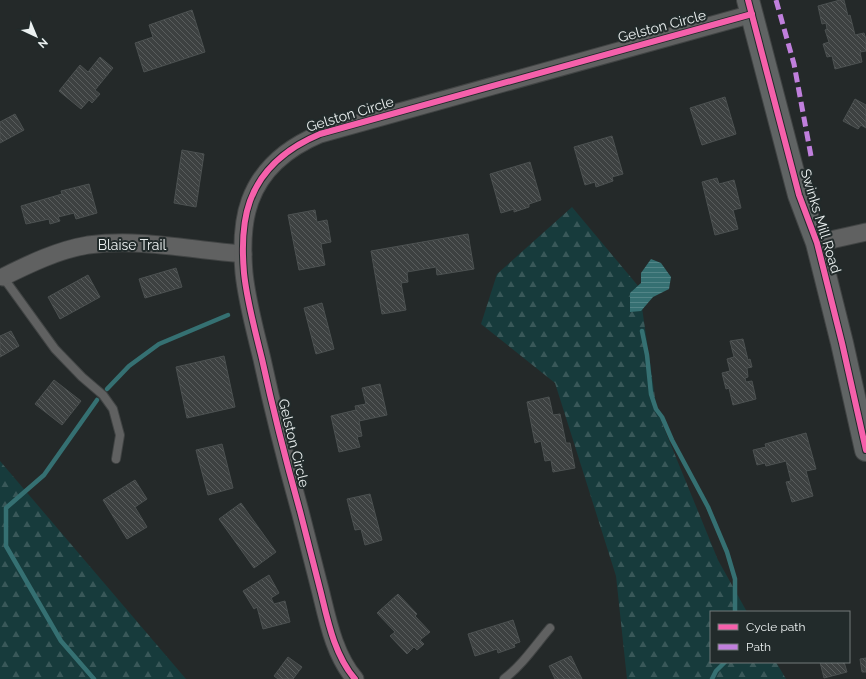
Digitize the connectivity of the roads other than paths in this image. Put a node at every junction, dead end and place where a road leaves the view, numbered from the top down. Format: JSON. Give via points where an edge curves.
{"nodes":[{"id":1,"x":750,"y":7,"type":"edge"},
{"id":2,"x":866,"y":232,"type":"edge"},
{"id":3,"x":817,"y":243,"type":"junction"},
{"id":4,"x":243,"y":254,"type":"junction"},
{"id":5,"x":2,"y":277,"type":"joint"},
{"id":6,"x":866,"y":450,"type":"edge"},
{"id":7,"x":116,"y":458,"type":"dead end"},
{"id":8,"x":550,"y":628,"type":"dead end"},
{"id":9,"x":355,"y":679,"type":"edge"},
{"id":10,"x":504,"y":679,"type":"edge"}],
"edges":[{"from":1,"to":3,"type":"street","name":"Swinks Mill Road","via":[[799,195]]},
{"from":1,"to":4,"type":"street","name":"Gelston Circle","via":[[320,134],[302,142],[269,168],[257,186],[244,228]]},
{"from":2,"to":3,"type":"street"},
{"from":3,"to":6,"type":"street","name":"Swinks Mill Road"},
{"from":4,"to":5,"type":"street","name":"Blaise Trail","via":[[165,244],[87,245],[55,254]]},
{"from":4,"to":9,"type":"street","name":"Gelston Circle","via":[[250,308],[292,484],[328,620],[340,656]]},
{"from":5,"to":7,"type":"lane","via":[[55,349],[82,378],[103,395],[113,409],[120,435]]},
{"from":8,"to":10,"type":"lane","via":[[517,669]]}]}
